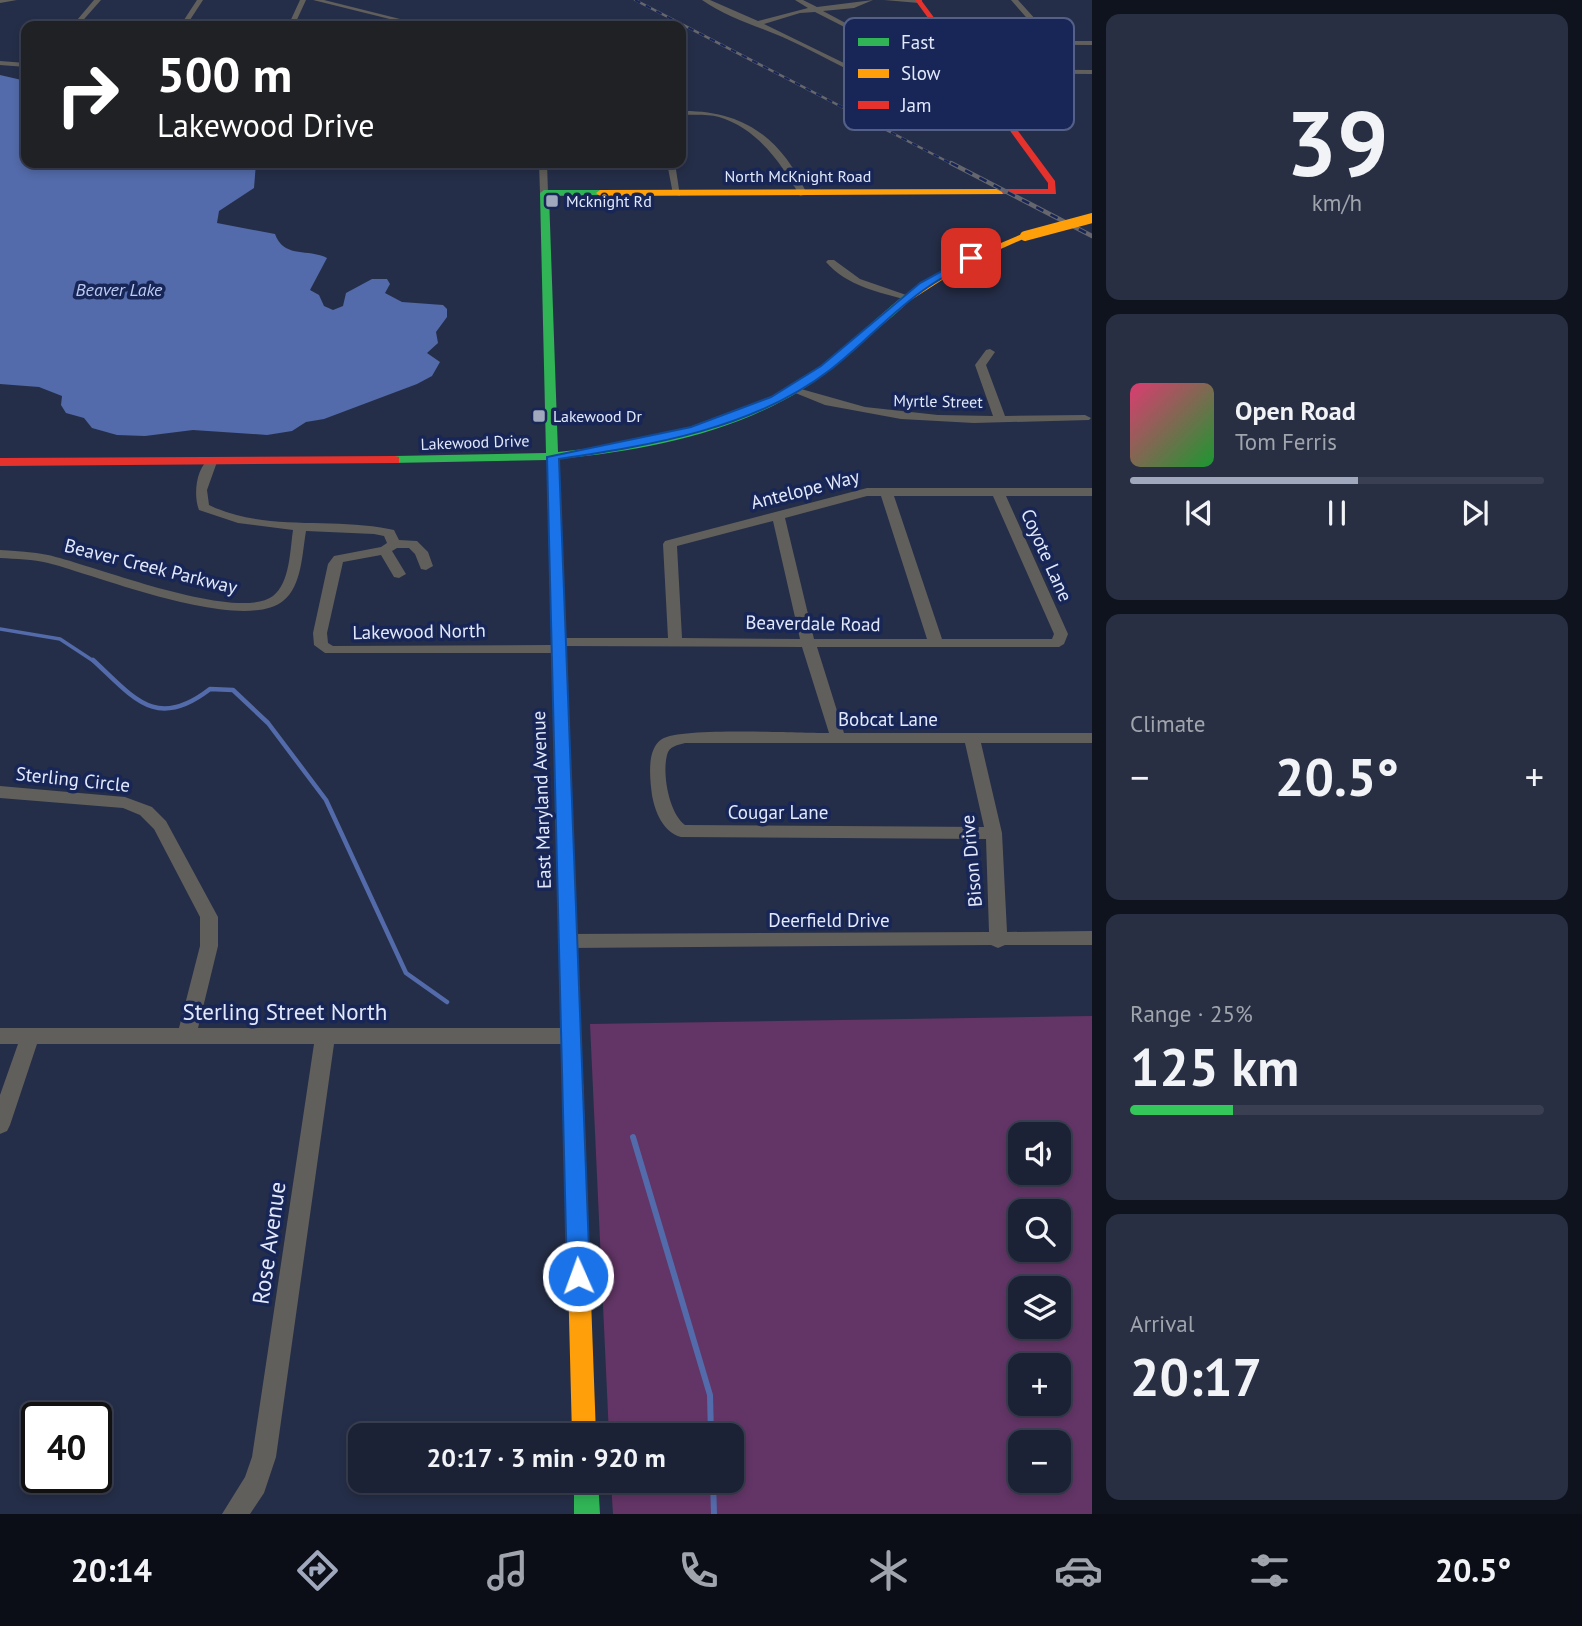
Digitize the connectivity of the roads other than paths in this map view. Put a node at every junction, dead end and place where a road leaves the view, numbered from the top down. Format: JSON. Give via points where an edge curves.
{"nodes":[{"id":1,"x":14,"y":0,"type":"edge"},
{"id":2,"x":98,"y":0,"type":"edge"},
{"id":3,"x":200,"y":0,"type":"edge"},
{"id":4,"x":303,"y":0,"type":"edge"},
{"id":5,"x":316,"y":0,"type":"edge"},
{"id":6,"x":705,"y":0,"type":"edge"},
{"id":7,"x":797,"y":0,"type":"edge"},
{"id":8,"x":870,"y":0,"type":"edge"},
{"id":9,"x":887,"y":0,"type":"edge"},
{"id":10,"x":919,"y":0,"type":"edge"},
{"id":11,"x":1014,"y":0,"type":"edge"},
{"id":12,"x":0,"y":1,"type":"edge"},
{"id":13,"x":817,"y":8,"type":"junction"},
{"id":14,"x":932,"y":18,"type":"edge"},
{"id":15,"x":1030,"y":18,"type":"edge"},
{"id":16,"x":79,"y":21,"type":"edge"},
{"id":17,"x":186,"y":21,"type":"edge"},
{"id":18,"x":293,"y":21,"type":"edge"},
{"id":19,"x":393,"y":21,"type":"edge"},
{"id":20,"x":844,"y":22,"type":"edge"},
{"id":21,"x":757,"y":23,"type":"junction"},
{"id":22,"x":1074,"y":43,"type":"edge"},
{"id":23,"x":1092,"y":43,"type":"edge"},
{"id":24,"x":0,"y":58,"type":"edge"},
{"id":25,"x":21,"y":59,"type":"edge"},
{"id":26,"x":0,"y":63,"type":"edge"},
{"id":27,"x":21,"y":65,"type":"edge"},
{"id":28,"x":844,"y":66,"type":"edge"},
{"id":29,"x":1074,"y":72,"type":"edge"},
{"id":30,"x":1092,"y":72,"type":"edge"},
{"id":31,"x":686,"y":113,"type":"edge"},
{"id":32,"x":1012,"y":130,"type":"edge"},
{"id":33,"x":542,"y":168,"type":"edge"},
{"id":34,"x":672,"y":168,"type":"edge"},
{"id":35,"x":544,"y":193,"type":"junction"},
{"id":36,"x":677,"y":194,"type":"junction"},
{"id":37,"x":803,"y":194,"type":"junction"},
{"id":38,"x":1092,"y":218,"type":"edge"},
{"id":39,"x":831,"y":262,"type":"dead end"},
{"id":40,"x":907,"y":297,"type":"junction"},
{"id":41,"x":990,"y":352,"type":"dead end"},
{"id":42,"x":794,"y":390,"type":"junction"},
{"id":43,"x":551,"y":412,"type":"junction"},
{"id":44,"x":1000,"y":418,"type":"junction"},
{"id":45,"x":1085,"y":418,"type":"dead end"},
{"id":46,"x":624,"y":446,"type":"junction"},
{"id":47,"x":553,"y":457,"type":"junction"},
{"id":48,"x":0,"y":462,"type":"edge"},
{"id":49,"x":211,"y":462,"type":"junction"},
{"id":50,"x":887,"y":492,"type":"junction"},
{"id":51,"x":998,"y":492,"type":"junction"},
{"id":52,"x":1092,"y":492,"type":"edge"},
{"id":53,"x":778,"y":515,"type":"junction"},
{"id":54,"x":300,"y":527,"type":"junction"},
{"id":55,"x":389,"y":547,"type":"junction"},
{"id":56,"x":0,"y":554,"type":"edge"},
{"id":57,"x":426,"y":566,"type":"dead end"},
{"id":58,"x":399,"y":575,"type":"dead end"},
{"id":59,"x":1061,"y":634,"type":"joint"},
{"id":60,"x":675,"y":641,"type":"junction"},
{"id":61,"x":808,"y":643,"type":"junction"},
{"id":62,"x":936,"y":644,"type":"junction"},
{"id":63,"x":557,"y":645,"type":"junction"},
{"id":64,"x":685,"y":738,"type":"joint"},
{"id":65,"x":838,"y":738,"type":"junction"},
{"id":66,"x":972,"y":738,"type":"junction"},
{"id":67,"x":1092,"y":738,"type":"edge"},
{"id":68,"x":0,"y":792,"type":"edge"},
{"id":69,"x":994,"y":833,"type":"junction"},
{"id":70,"x":1092,"y":939,"type":"edge"},
{"id":71,"x":567,"y":941,"type":"junction"},
{"id":72,"x":998,"y":941,"type":"junction"},
{"id":73,"x":0,"y":1036,"type":"edge"},
{"id":74,"x":30,"y":1036,"type":"junction"},
{"id":75,"x":187,"y":1036,"type":"junction"},
{"id":76,"x":325,"y":1036,"type":"junction"},
{"id":77,"x":570,"y":1036,"type":"junction"},
{"id":78,"x":0,"y":1125,"type":"edge"},
{"id":79,"x":584,"y":1423,"type":"edge"},
{"id":80,"x":586,"y":1493,"type":"edge"},
{"id":81,"x":235,"y":1514,"type":"edge"},
{"id":82,"x":587,"y":1514,"type":"edge"}],
"edges":[{"from":1,"to":12,"type":"street"},
{"from":2,"to":16,"type":"street"},
{"from":3,"to":17,"type":"street"},
{"from":4,"to":18,"type":"street"},
{"from":5,"to":19,"type":"street"},
{"from":6,"to":21,"type":"street"},
{"from":7,"to":13,"type":"street"},
{"from":8,"to":13,"type":"street"},
{"from":9,"to":10,"type":"street"},
{"from":10,"to":14,"type":"street"},
{"from":11,"to":15,"type":"street"},
{"from":13,"to":20,"type":"street"},
{"from":13,"to":21,"type":"street"},
{"from":21,"to":28,"type":"street"},
{"from":22,"to":23,"type":"street"},
{"from":24,"to":25,"type":"street"},
{"from":26,"to":27,"type":"street"},
{"from":29,"to":30,"type":"street"},
{"from":31,"to":37,"type":"street","via":[[720,115],[747,130],[785,162]]},
{"from":32,"to":37,"type":"street","name":"North McKnight Road","via":[[1052,183],[1053,192]]},
{"from":33,"to":35,"type":"street","name":"East Maryland Avenue"},
{"from":34,"to":36,"type":"street"},
{"from":35,"to":36,"type":"street","name":"North McKnight Road"},
{"from":35,"to":43,"type":"street","name":"East Maryland Avenue"},
{"from":36,"to":37,"type":"street","name":"North McKnight Road"},
{"from":38,"to":40,"type":"street","name":"Lakewood Drive","bridge":true,"via":[[1025,236],[958,264]]},
{"from":39,"to":40,"type":"street","via":[[849,279]]},
{"from":40,"to":42,"type":"street","name":"Lakewood Drive"},
{"from":41,"to":44,"type":"street","via":[[981,365]]},
{"from":42,"to":44,"type":"street","name":"Myrtle Street","via":[[847,409],[887,416]]},
{"from":42,"to":46,"type":"street","name":"Lakewood Drive","via":[[695,430]]},
{"from":43,"to":46,"type":"street","via":[[560,431],[571,439]]},
{"from":43,"to":47,"type":"street","name":"East Maryland Avenue"},
{"from":44,"to":45,"type":"street","name":"Myrtle Street"},
{"from":46,"to":47,"type":"street","name":"Lakewood Drive"},
{"from":47,"to":49,"type":"street","name":"Lakewood Drive"},
{"from":47,"to":63,"type":"street","name":"East Maryland Avenue"},
{"from":48,"to":49,"type":"street","name":"Lakewood Drive"},
{"from":49,"to":54,"type":"street","via":[[201,490],[203,507],[230,518]]},
{"from":50,"to":51,"type":"street","name":"Antelope Way"},
{"from":50,"to":53,"type":"street","name":"Antelope Way","via":[[867,492]]},
{"from":50,"to":62,"type":"street"},
{"from":51,"to":52,"type":"street","name":"Antelope Way"},
{"from":51,"to":59,"type":"street","name":"Coyote Lane"},
{"from":53,"to":60,"type":"street","name":"Antelope Way","via":[[670,544]]},
{"from":53,"to":61,"type":"street"},
{"from":54,"to":55,"type":"street","via":[[389,533]]},
{"from":54,"to":56,"type":"street","name":"Beaver Creek Parkway","via":[[287,588],[275,601],[254,607],[215,606],[44,558]]},
{"from":55,"to":57,"type":"street","via":[[412,544]]},
{"from":55,"to":58,"type":"street"},
{"from":55,"to":63,"type":"street","name":"Lakewood North","via":[[339,559],[335,564],[321,645],[340,652]]},
{"from":59,"to":62,"type":"street","name":"Beaverdale Road","via":[[1059,641],[1046,645]]},
{"from":60,"to":61,"type":"street","name":"Beaverdale Road"},
{"from":60,"to":63,"type":"street","name":"Beaverdale Road"},
{"from":61,"to":62,"type":"street","name":"Beaverdale Road"},
{"from":61,"to":65,"type":"street"},
{"from":63,"to":71,"type":"street","name":"East Maryland Avenue"},
{"from":64,"to":65,"type":"street","name":"Bobcat Lane"},
{"from":64,"to":69,"type":"street","name":"Cougar Lane","via":[[667,743],[659,756],[664,813],[681,831]]},
{"from":65,"to":66,"type":"street","name":"Bobcat Lane"},
{"from":66,"to":67,"type":"street","name":"Bobcat Lane"},
{"from":66,"to":69,"type":"street","name":"Bison Drive"},
{"from":68,"to":75,"type":"street","name":"Sterling Circle","via":[[125,803],[146,811],[160,825],[209,917],[209,946]]},
{"from":69,"to":72,"type":"street","name":"Bison Drive"},
{"from":70,"to":72,"type":"street","name":"Deerfield Drive"},
{"from":71,"to":72,"type":"street","name":"Deerfield Drive"},
{"from":71,"to":77,"type":"street","name":"East Maryland Avenue"},
{"from":73,"to":74,"type":"street","name":"Sterling Street North"},
{"from":74,"to":75,"type":"street","name":"Sterling Street North"},
{"from":74,"to":78,"type":"street"},
{"from":75,"to":76,"type":"street","name":"Sterling Street North"},
{"from":76,"to":77,"type":"street","name":"Sterling Street North"},
{"from":76,"to":81,"type":"street","name":"Rose Avenue","via":[[264,1457],[255,1484]]},
{"from":77,"to":79,"type":"street","name":"East Maryland Avenue"},
{"from":80,"to":82,"type":"street"}]}
